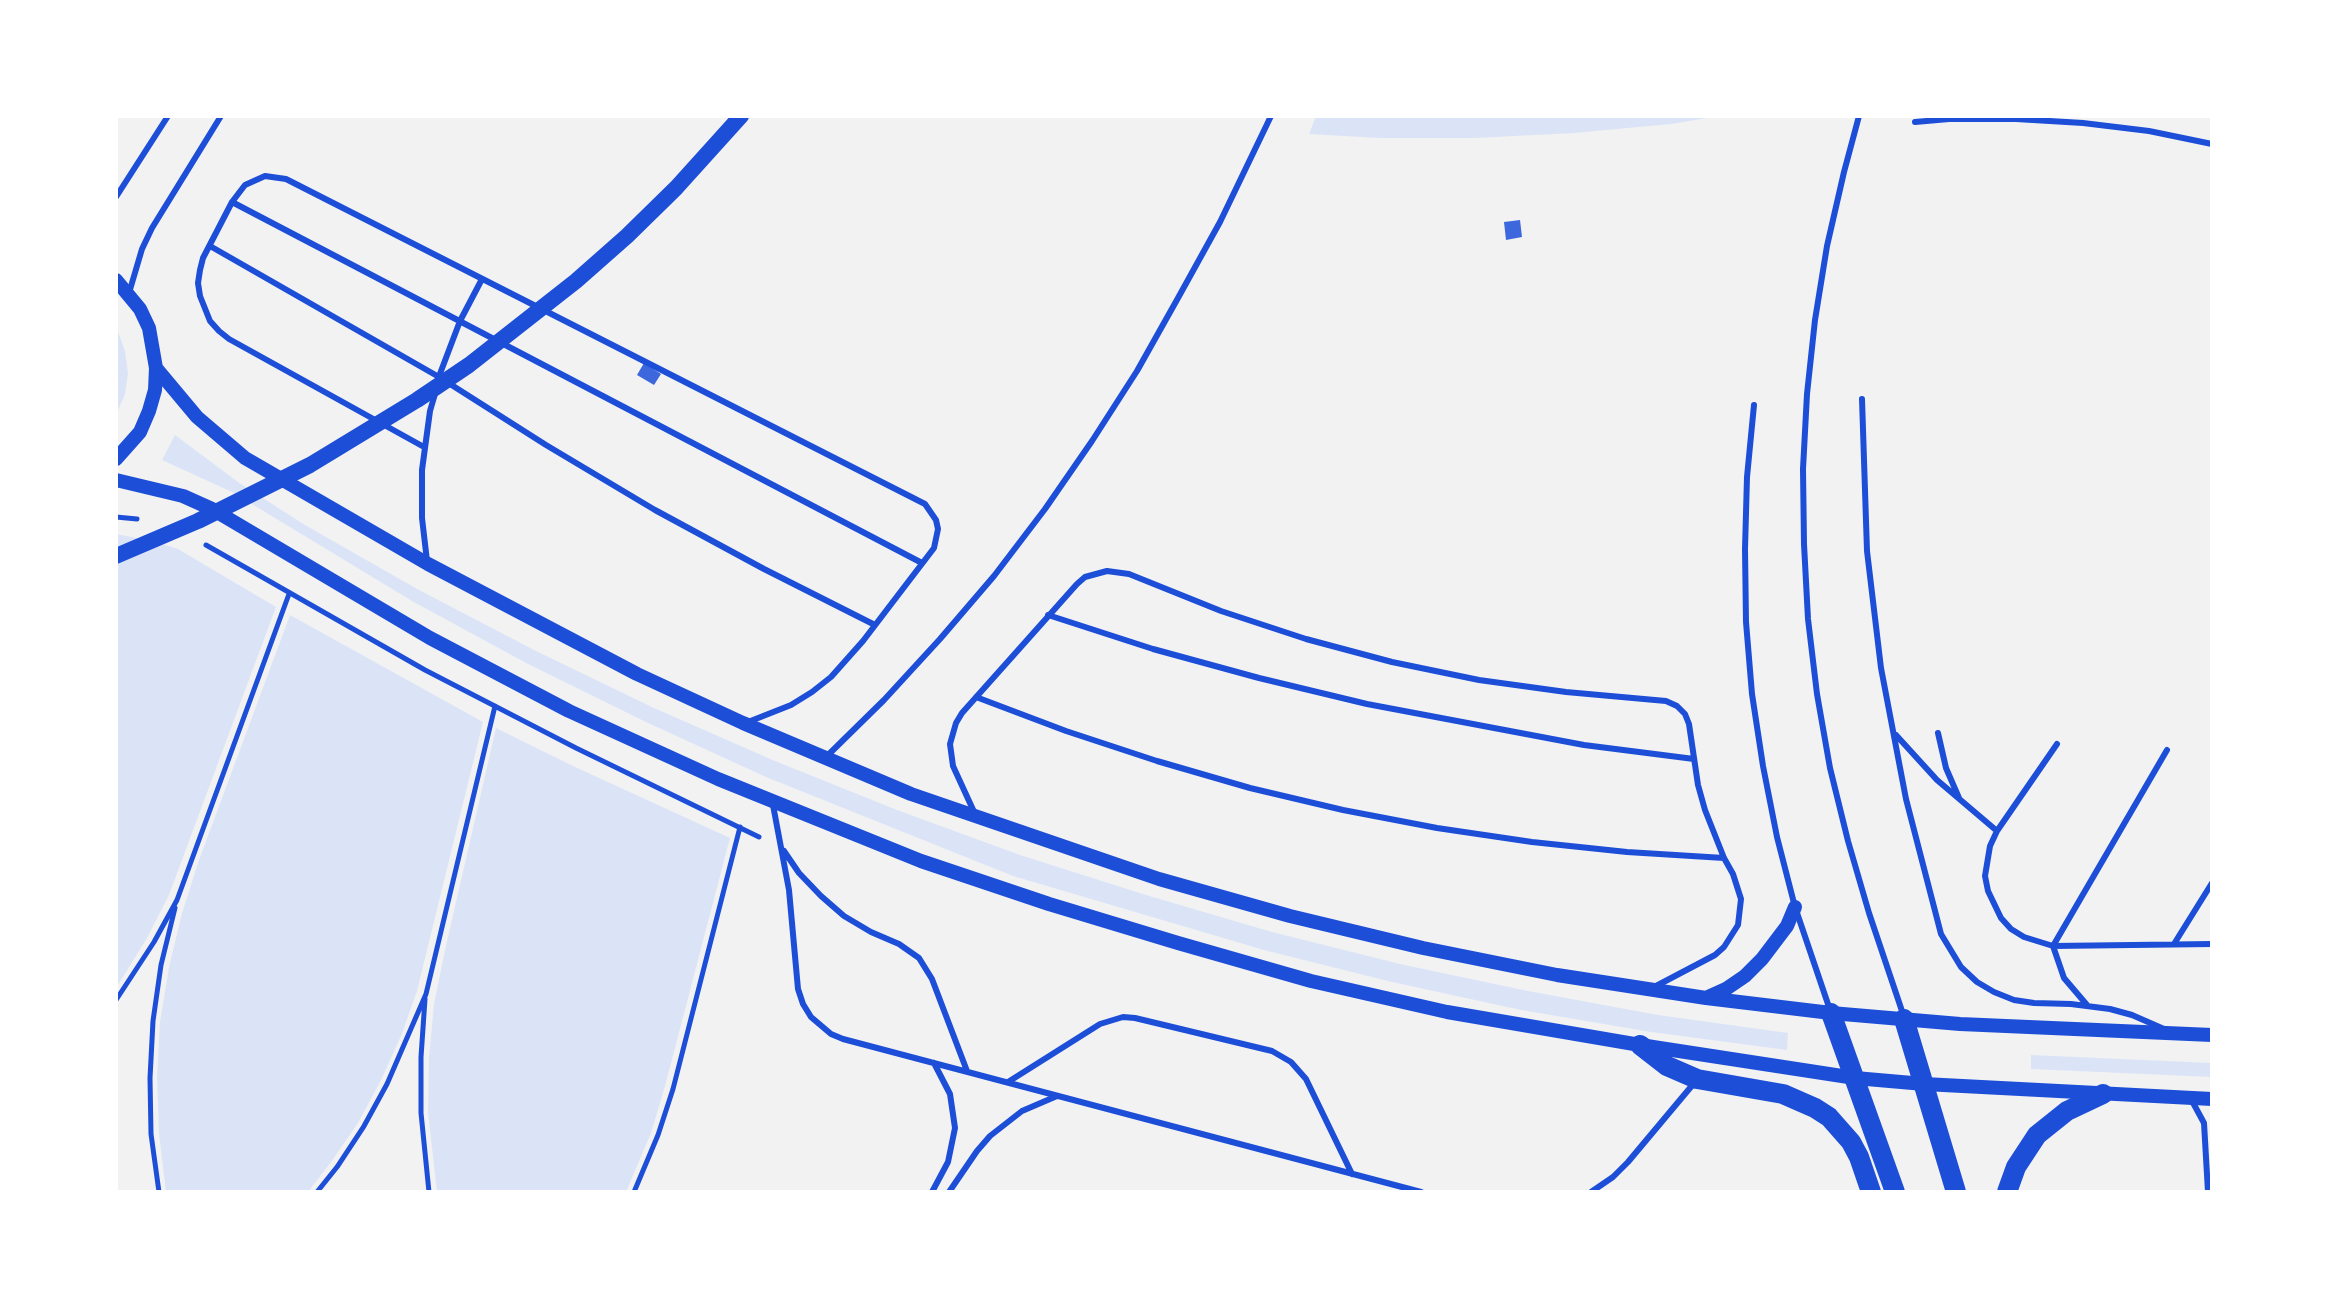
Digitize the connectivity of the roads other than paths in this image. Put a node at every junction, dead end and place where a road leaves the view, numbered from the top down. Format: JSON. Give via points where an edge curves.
{"nodes":[{"id":1,"x":168,"y":116,"type":"edge"},
{"id":2,"x":221,"y":116,"type":"edge"},
{"id":3,"x":741,"y":116,"type":"edge"},
{"id":4,"x":1271,"y":116,"type":"edge"},
{"id":5,"x":1859,"y":116,"type":"edge"},
{"id":6,"x":1915,"y":122,"type":"dead end"},
{"id":7,"x":2212,"y":144,"type":"edge"},
{"id":8,"x":116,"y":197,"type":"edge"},
{"id":9,"x":232,"y":202,"type":"junction"},
{"id":10,"x":210,"y":246,"type":"junction"},
{"id":11,"x":482,"y":279,"type":"junction"},
{"id":12,"x":116,"y":280,"type":"edge"},
{"id":13,"x":129,"y":293,"type":"junction"},
{"id":14,"x":460,"y":321,"type":"junction"},
{"id":15,"x":156,"y":368,"type":"junction"},
{"id":16,"x":439,"y":377,"type":"junction"},
{"id":17,"x":1862,"y":399,"type":"dead end"},
{"id":18,"x":1754,"y":405,"type":"dead end"},
{"id":19,"x":424,"y":447,"type":"junction"},
{"id":20,"x":116,"y":459,"type":"edge"},
{"id":21,"x":116,"y":480,"type":"edge"},
{"id":22,"x":116,"y":556,"type":"edge"},
{"id":23,"x":922,"y":563,"type":"junction"},
{"id":24,"x":428,"y":564,"type":"junction"},
{"id":25,"x":1048,"y":615,"type":"junction"},
{"id":26,"x":875,"y":625,"type":"junction"},
{"id":27,"x":976,"y":697,"type":"junction"},
{"id":28,"x":743,"y":723,"type":"junction"},
{"id":29,"x":1894,"y":733,"type":"junction"},
{"id":30,"x":1938,"y":733,"type":"dead end"},
{"id":31,"x":2057,"y":744,"type":"dead end"},
{"id":32,"x":2167,"y":750,"type":"dead end"},
{"id":33,"x":825,"y":758,"type":"junction"},
{"id":34,"x":1694,"y":759,"type":"junction"},
{"id":35,"x":772,"y":801,"type":"junction"},
{"id":36,"x":1960,"y":801,"type":"junction"},
{"id":37,"x":978,"y":818,"type":"junction"},
{"id":38,"x":1997,"y":831,"type":"junction"},
{"id":39,"x":782,"y":848,"type":"junction"},
{"id":40,"x":1724,"y":858,"type":"junction"},
{"id":41,"x":2212,"y":883,"type":"edge"},
{"id":42,"x":1795,"y":907,"type":"junction"},
{"id":43,"x":2212,"y":944,"type":"edge"},
{"id":44,"x":2174,"y":945,"type":"junction"},
{"id":45,"x":2053,"y":946,"type":"junction"},
{"id":46,"x":1649,"y":989,"type":"junction"},
{"id":47,"x":1706,"y":998,"type":"junction"},
{"id":48,"x":2087,"y":1005,"type":"junction"},
{"id":49,"x":1831,"y":1013,"type":"junction"},
{"id":50,"x":1904,"y":1019,"type":"junction"},
{"id":51,"x":2175,"y":1034,"type":"junction"},
{"id":52,"x":2212,"y":1035,"type":"edge"},
{"id":53,"x":1640,"y":1045,"type":"junction"},
{"id":54,"x":934,"y":1063,"type":"junction"},
{"id":55,"x":967,"y":1071,"type":"junction"},
{"id":56,"x":1855,"y":1078,"type":"junction"},
{"id":57,"x":1697,"y":1079,"type":"junction"},
{"id":58,"x":1008,"y":1082,"type":"junction"},
{"id":59,"x":1924,"y":1084,"type":"junction"},
{"id":60,"x":2103,"y":1094,"type":"junction"},
{"id":61,"x":1059,"y":1096,"type":"junction"},
{"id":62,"x":2191,"y":1099,"type":"junction"},
{"id":63,"x":2212,"y":1099,"type":"edge"},
{"id":64,"x":2210,"y":1155,"type":"edge"},
{"id":65,"x":1352,"y":1174,"type":"junction"},
{"id":66,"x":932,"y":1192,"type":"edge"},
{"id":67,"x":949,"y":1192,"type":"edge"},
{"id":68,"x":1421,"y":1192,"type":"edge"},
{"id":69,"x":1591,"y":1192,"type":"edge"},
{"id":70,"x":1871,"y":1192,"type":"edge"},
{"id":71,"x":1895,"y":1192,"type":"edge"},
{"id":72,"x":1956,"y":1192,"type":"edge"},
{"id":73,"x":2007,"y":1192,"type":"edge"},
{"id":74,"x":2208,"y":1192,"type":"edge"}],
"edges":[{"from":1,"to":8,"type":"lane"},
{"from":2,"to":13,"type":"lane","via":[[152,228]]},
{"from":3,"to":22,"type":"main road","via":[[627,236],[469,365],[310,465]]},
{"from":4,"to":33,"type":"lane","via":[[1220,222],[1137,371],[1045,509],[994,576]]},
{"from":5,"to":50,"type":"lane","via":[[1815,320],[1803,469],[1804,544],[1808,619],[1830,768]]},
{"from":6,"to":7,"type":"lane","via":[[2083,123]]},
{"from":9,"to":10,"type":"lane"},
{"from":9,"to":11,"type":"lane","via":[[254,179],[286,179]]},
{"from":9,"to":14,"type":"lane"},
{"from":10,"to":16,"type":"lane"},
{"from":10,"to":19,"type":"lane","via":[[198,283],[204,309],[219,331]]},
{"from":11,"to":14,"type":"lane"},
{"from":11,"to":23,"type":"lane","via":[[925,504],[938,529],[934,548]]},
{"from":12,"to":13,"type":"street"},
{"from":13,"to":15,"type":"street","via":[[149,328]]},
{"from":14,"to":16,"type":"lane"},
{"from":14,"to":23,"type":"lane"},
{"from":15,"to":20,"type":"street","via":[[155,390],[140,432]]},
{"from":15,"to":24,"type":"street","via":[[197,417],[245,458]]},
{"from":16,"to":19,"type":"lane"},
{"from":16,"to":26,"type":"lane","via":[[655,510]]},
{"from":17,"to":29,"type":"lane","via":[[1870,580]]},
{"from":18,"to":42,"type":"lane","via":[[1747,477],[1746,622],[1763,766]]},
{"from":19,"to":24,"type":"lane","via":[[421,494]]},
{"from":21,"to":35,"type":"street","via":[[183,496],[212,509],[508,679],[643,746]]},
{"from":23,"to":26,"type":"lane"},
{"from":24,"to":28,"type":"street","via":[[637,674]]},
{"from":25,"to":27,"type":"lane"},
{"from":25,"to":34,"type":"lane","via":[[1199,662],[1367,704],[1584,745]]},
{"from":25,"to":34,"type":"lane","via":[[1085,577],[1118,571],[1235,616],[1392,662],[1479,680],[1666,701],[1685,714]]},
{"from":26,"to":28,"type":"lane","via":[[812,692]]},
{"from":27,"to":37,"type":"lane","via":[[956,723],[950,744],[953,766]]},
{"from":27,"to":40,"type":"lane","via":[[1157,761],[1343,810],[1532,842]]},
{"from":28,"to":33,"type":"street"},
{"from":29,"to":36,"type":"lane"},
{"from":29,"to":48,"type":"lane","via":[[1941,934],[1961,967],[1977,982],[2014,1000]]},
{"from":30,"to":36,"type":"lane"},
{"from":31,"to":38,"type":"lane"},
{"from":32,"to":45,"type":"lane"},
{"from":33,"to":37,"type":"street"},
{"from":34,"to":40,"type":"lane","via":[[1705,810]]},
{"from":35,"to":39,"type":"lane"},
{"from":35,"to":53,"type":"street","via":[[921,861],[1049,904],[1311,981],[1447,1012]]},
{"from":36,"to":38,"type":"lane"},
{"from":37,"to":46,"type":"street","via":[[1290,916],[1423,948]]},
{"from":38,"to":45,"type":"lane","via":[[1986,861],[1993,905],[2011,929]]},
{"from":39,"to":54,"type":"lane","via":[[798,989],[811,1017],[843,1039]]},
{"from":39,"to":55,"type":"lane","via":[[799,873],[844,916],[919,958]]},
{"from":40,"to":46,"type":"lane","via":[[1741,899],[1732,937],[1715,955]]},
{"from":41,"to":44,"type":"lane"},
{"from":42,"to":47,"type":"street","via":[[1762,959],[1745,976]]},
{"from":42,"to":49,"type":"lane"},
{"from":43,"to":44,"type":"lane"},
{"from":44,"to":45,"type":"lane"},
{"from":45,"to":48,"type":"lane","via":[[2064,978]]},
{"from":46,"to":47,"type":"street"},
{"from":47,"to":49,"type":"street"},
{"from":48,"to":51,"type":"lane","via":[[2132,1015]]},
{"from":49,"to":50,"type":"street"},
{"from":49,"to":56,"type":"main road"},
{"from":50,"to":51,"type":"street"},
{"from":50,"to":59,"type":"main road"},
{"from":51,"to":52,"type":"street"},
{"from":53,"to":56,"type":"street"},
{"from":53,"to":57,"type":"main road","via":[[1667,1066]]},
{"from":54,"to":55,"type":"lane"},
{"from":54,"to":66,"type":"lane","via":[[950,1094],[955,1128],[948,1162]]},
{"from":55,"to":58,"type":"lane"},
{"from":56,"to":59,"type":"street"},
{"from":56,"to":71,"type":"main road"},
{"from":57,"to":69,"type":"lane","via":[[1628,1162]]},
{"from":57,"to":70,"type":"main road","via":[[1783,1094],[1829,1117],[1851,1142]]},
{"from":58,"to":61,"type":"lane"},
{"from":58,"to":65,"type":"lane","via":[[1100,1024],[1123,1017],[1272,1051],[1306,1079]]},
{"from":59,"to":60,"type":"street"},
{"from":59,"to":72,"type":"main road"},
{"from":60,"to":62,"type":"street"},
{"from":60,"to":73,"type":"main road","via":[[2067,1111],[2037,1135]]},
{"from":61,"to":65,"type":"lane"},
{"from":61,"to":67,"type":"lane","via":[[1005,1122]]},
{"from":62,"to":63,"type":"street"},
{"from":62,"to":64,"type":"lane","via":[[2201,1114]]},
{"from":64,"to":74,"type":"lane"},
{"from":65,"to":68,"type":"lane"}]}
